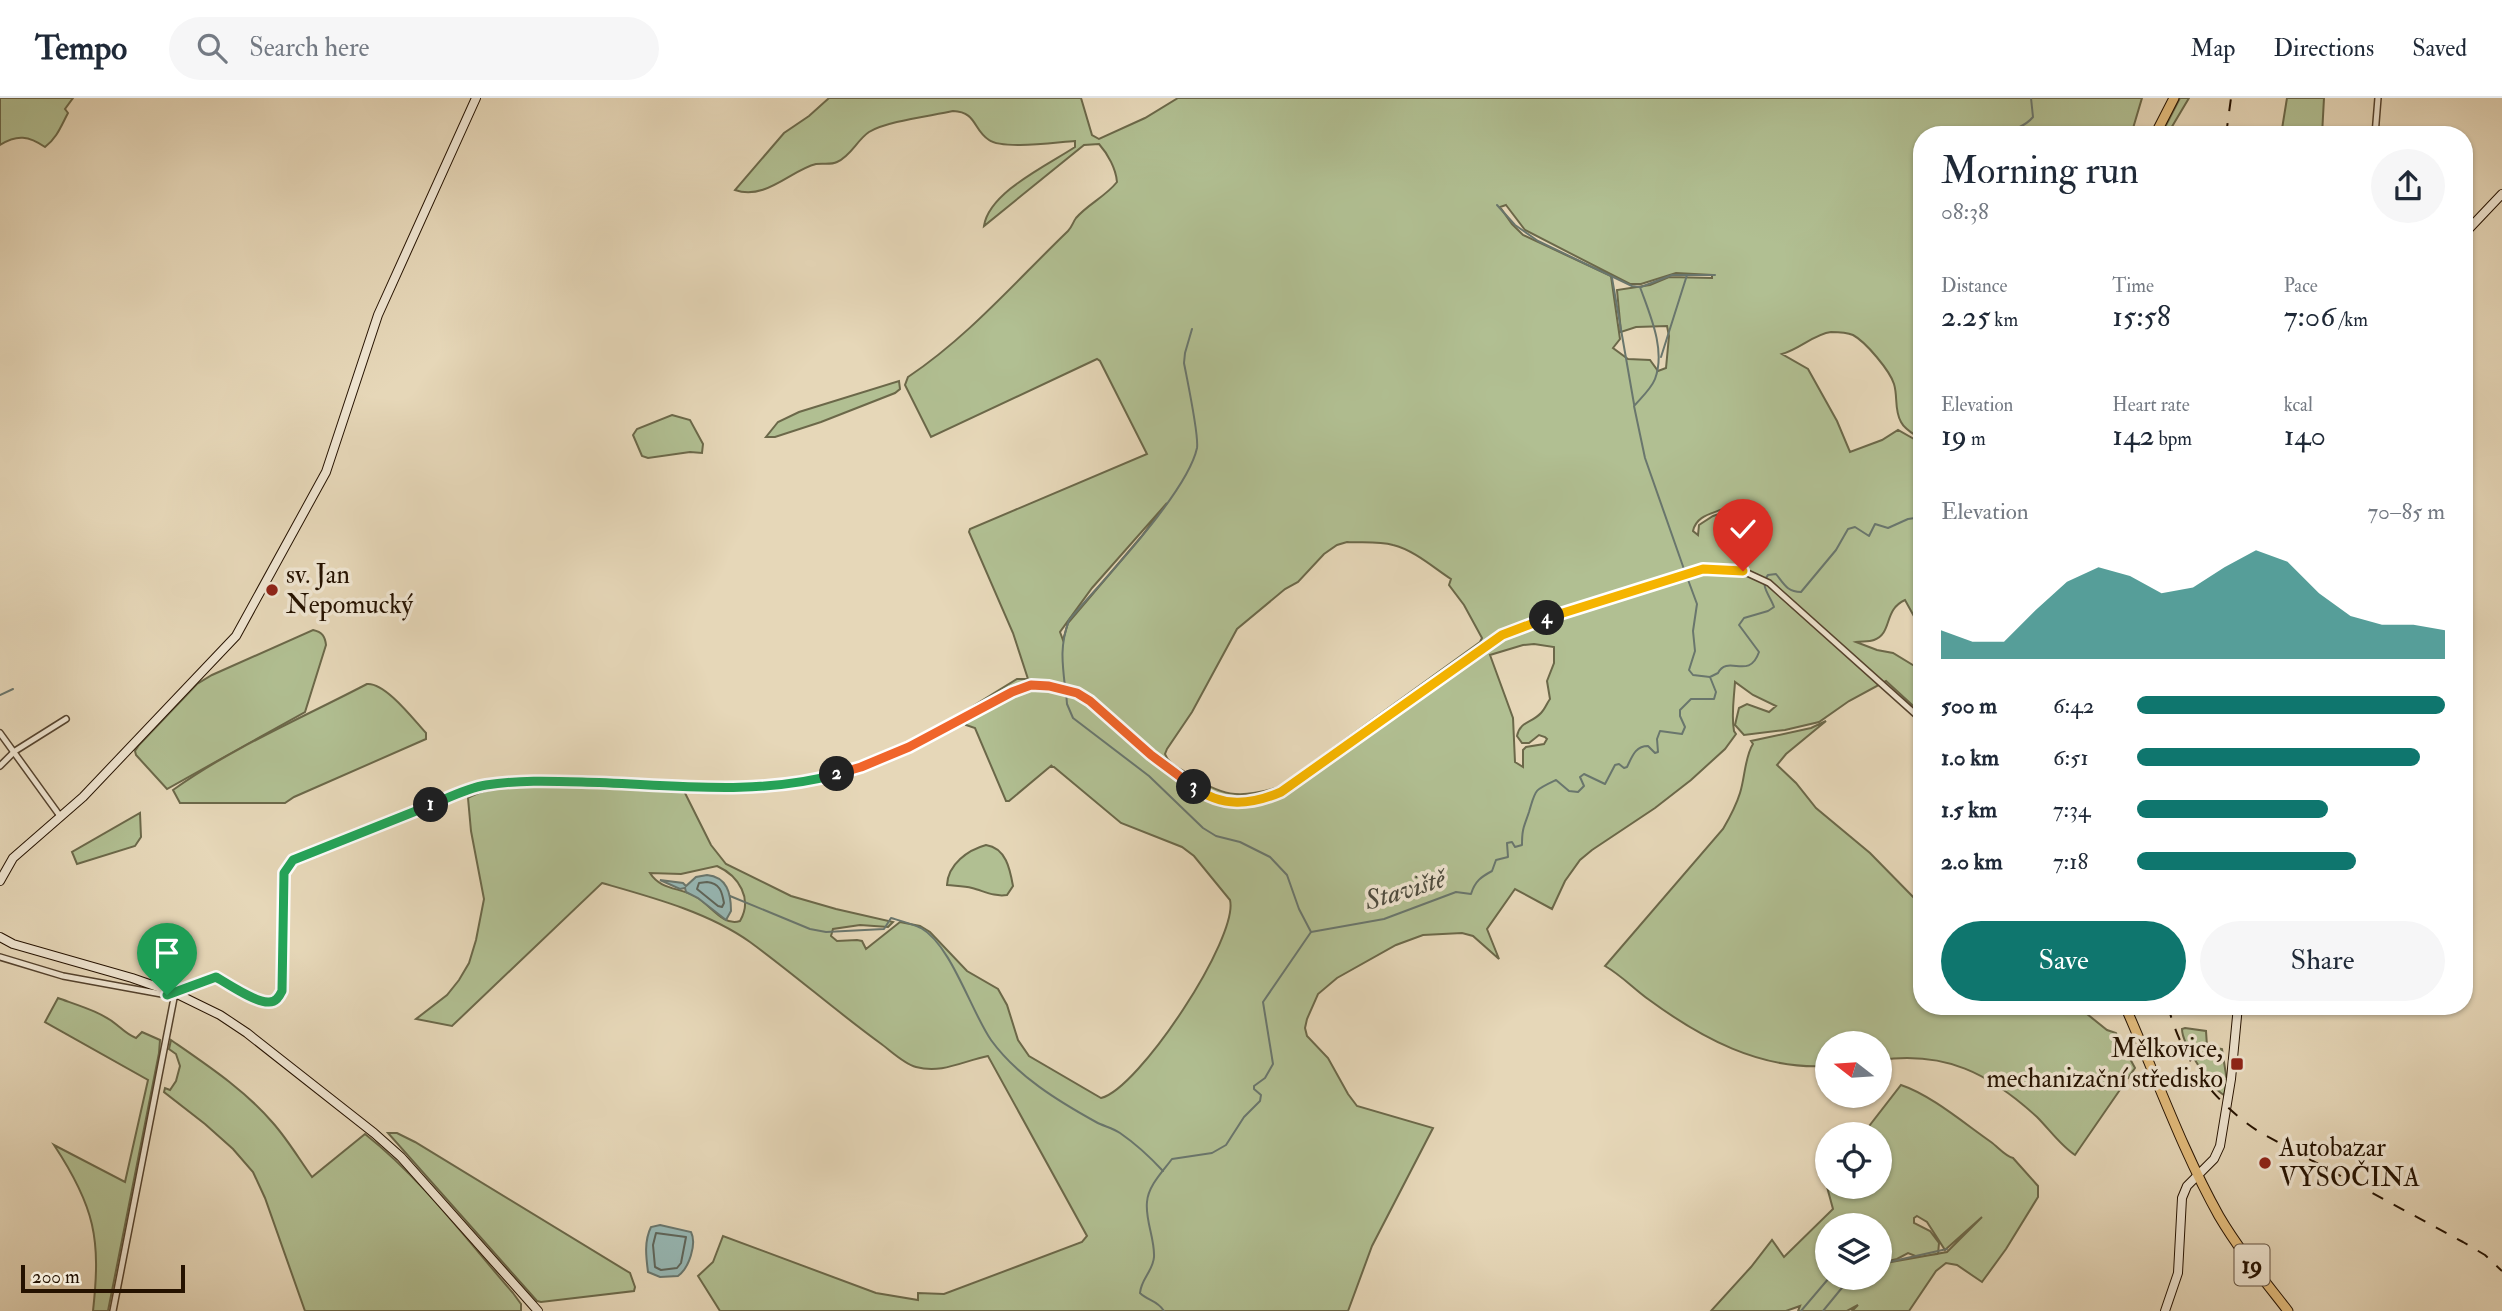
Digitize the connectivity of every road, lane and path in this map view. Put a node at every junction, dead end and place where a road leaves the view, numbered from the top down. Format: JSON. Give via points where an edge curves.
{"nodes":[{"id":1,"x":475,"y":98,"type":"edge"},
{"id":2,"x":2174,"y":98,"type":"edge"},
{"id":3,"x":2378,"y":98,"type":"edge"},
{"id":4,"x":2160,"y":126,"type":"edge"},
{"id":5,"x":2376,"y":126,"type":"edge"},
{"id":6,"x":2502,"y":194,"type":"edge"},
{"id":7,"x":2473,"y":225,"type":"edge"},
{"id":8,"x":1913,"y":712,"type":"edge"},
{"id":9,"x":66,"y":719,"type":"dead end"},
{"id":10,"x":0,"y":733,"type":"edge"},
{"id":11,"x":15,"y":751,"type":"junction"},
{"id":12,"x":0,"y":766,"type":"edge"},
{"id":13,"x":61,"y":816,"type":"junction"},
{"id":14,"x":0,"y":881,"type":"edge"},
{"id":15,"x":0,"y":937,"type":"edge"},
{"id":16,"x":0,"y":957,"type":"edge"},
{"id":17,"x":175,"y":993,"type":"junction"},
{"id":18,"x":2129,"y":1015,"type":"edge"},
{"id":19,"x":2237,"y":1015,"type":"edge"},
{"id":20,"x":2198,"y":1175,"type":"junction"},
{"id":21,"x":113,"y":1311,"type":"edge"},
{"id":22,"x":538,"y":1311,"type":"edge"},
{"id":23,"x":2165,"y":1311,"type":"edge"},
{"id":24,"x":2288,"y":1311,"type":"edge"}],
"edges":[{"from":1,"to":13,"type":"street","via":[[373,327],[326,472],[236,636]]},
{"from":2,"to":4,"type":"main road"},
{"from":3,"to":5,"type":"street"},
{"from":6,"to":7,"type":"street"},
{"from":8,"to":17,"type":"street","via":[[1769,583],[1743,571],[1703,569],[1502,635],[1281,792],[1259,801],[1240,803],[1199,791],[1090,701],[1077,693],[1031,685],[909,747],[813,781],[763,788],[548,781],[483,786],[293,860],[284,873],[282,991],[278,999],[259,1000],[216,977]]},
{"from":9,"to":11,"type":"street"},
{"from":10,"to":11,"type":"street"},
{"from":11,"to":12,"type":"street"},
{"from":11,"to":13,"type":"street"},
{"from":13,"to":14,"type":"street","via":[[13,858]]},
{"from":15,"to":17,"type":"street"},
{"from":16,"to":17,"type":"street","via":[[64,976]]},
{"from":17,"to":21,"type":"street"},
{"from":17,"to":22,"type":"street","via":[[238,1027],[374,1133],[401,1157]]},
{"from":18,"to":20,"type":"main road","number":"19"},
{"from":19,"to":20,"type":"street","via":[[2220,1146]]},
{"from":20,"to":23,"type":"street","via":[[2182,1198],[2178,1273]]},
{"from":20,"to":24,"type":"main road","number":"19","via":[[2220,1217]]}]}
